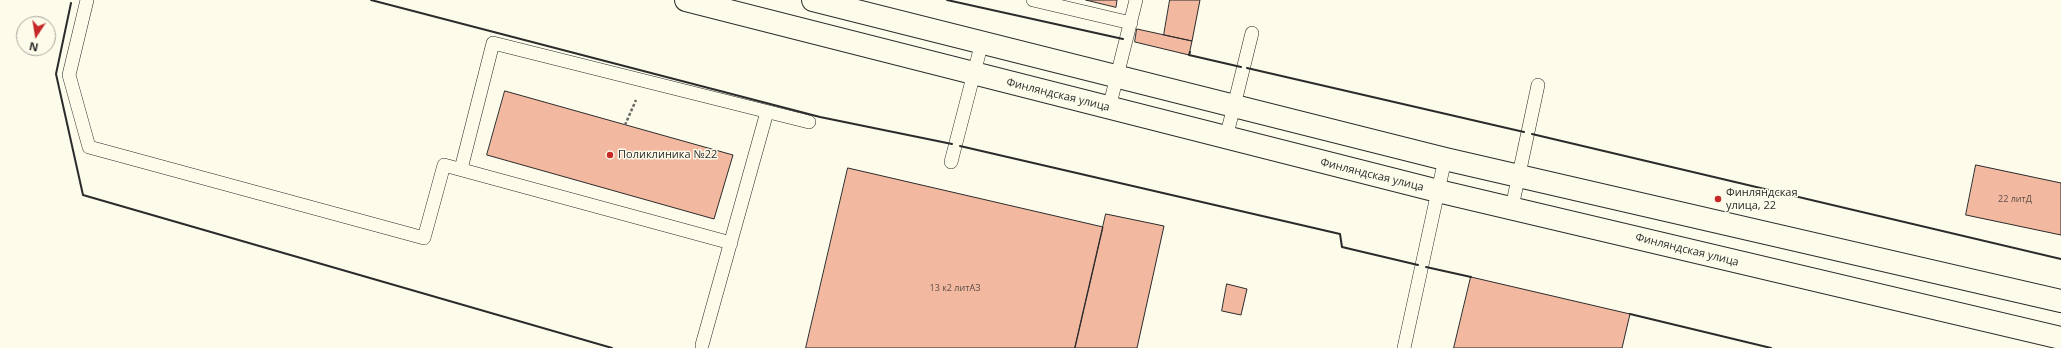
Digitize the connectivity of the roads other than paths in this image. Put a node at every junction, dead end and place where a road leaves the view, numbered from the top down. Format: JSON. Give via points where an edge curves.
{"nodes":[{"id":1,"x":87,"y":0,"type":"edge"},
{"id":2,"x":686,"y":0,"type":"edge"},
{"id":3,"x":1033,"y":0,"type":"edge"},
{"id":4,"x":1136,"y":0,"type":"edge"},
{"id":5,"x":825,"y":2,"type":"edge"},
{"id":6,"x":1131,"y":23,"type":"junction"},
{"id":7,"x":1252,"y":33,"type":"dead end"},
{"id":8,"x":982,"y":42,"type":"junction"},
{"id":9,"x":975,"y":73,"type":"junction"},
{"id":10,"x":1118,"y":77,"type":"junction"},
{"id":11,"x":1538,"y":85,"type":"dead end"},
{"id":12,"x":1234,"y":107,"type":"junction"},
{"id":13,"x":1110,"y":108,"type":"junction"},
{"id":14,"x":767,"y":112,"type":"junction"},
{"id":15,"x":809,"y":122,"type":"dead end"},
{"id":16,"x":1226,"y":138,"type":"junction"},
{"id":17,"x":1445,"y":159,"type":"junction"},
{"id":18,"x":952,"y":162,"type":"dead end"},
{"id":19,"x":461,"y":170,"type":"junction"},
{"id":20,"x":1518,"y":176,"type":"junction"},
{"id":21,"x":1438,"y":191,"type":"junction"},
{"id":22,"x":1512,"y":207,"type":"junction"},
{"id":23,"x":731,"y":243,"type":"junction"},
{"id":24,"x":2061,"y":300,"type":"edge"},
{"id":25,"x":2061,"y":338,"type":"edge"},
{"id":26,"x":702,"y":345,"type":"dead end"},
{"id":27,"x":1404,"y":348,"type":"edge"}],
"edges":[{"from":1,"to":19,"type":"lane","via":[[69,75],[89,147],[424,238],[444,165]]},
{"from":2,"to":9,"type":"street","name":"Финляндская улица"},
{"from":3,"to":6,"type":"lane"},
{"from":4,"to":6,"type":"lane"},
{"from":5,"to":8,"type":"street"},
{"from":6,"to":10,"type":"lane"},
{"from":7,"to":12,"type":"lane"},
{"from":8,"to":9,"type":"lane"},
{"from":8,"to":10,"type":"street"},
{"from":9,"to":13,"type":"street","name":"Финляндская улица"},
{"from":9,"to":18,"type":"lane"},
{"from":10,"to":12,"type":"street"},
{"from":10,"to":13,"type":"lane"},
{"from":11,"to":20,"type":"lane"},
{"from":12,"to":16,"type":"lane"},
{"from":12,"to":17,"type":"street"},
{"from":13,"to":16,"type":"street","name":"Финляндская улица"},
{"from":14,"to":15,"type":"lane"},
{"from":14,"to":19,"type":"lane","via":[[493,43]]},
{"from":14,"to":23,"type":"lane"},
{"from":16,"to":21,"type":"street","name":"Финляндская улица"},
{"from":17,"to":20,"type":"street"},
{"from":17,"to":21,"type":"lane"},
{"from":19,"to":23,"type":"lane"},
{"from":20,"to":22,"type":"lane"},
{"from":20,"to":24,"type":"street"},
{"from":21,"to":22,"type":"street","name":"Финляндская улица"},
{"from":21,"to":27,"type":"lane"},
{"from":22,"to":25,"type":"street","name":"Финляндская улица"},
{"from":23,"to":26,"type":"lane"}]}
